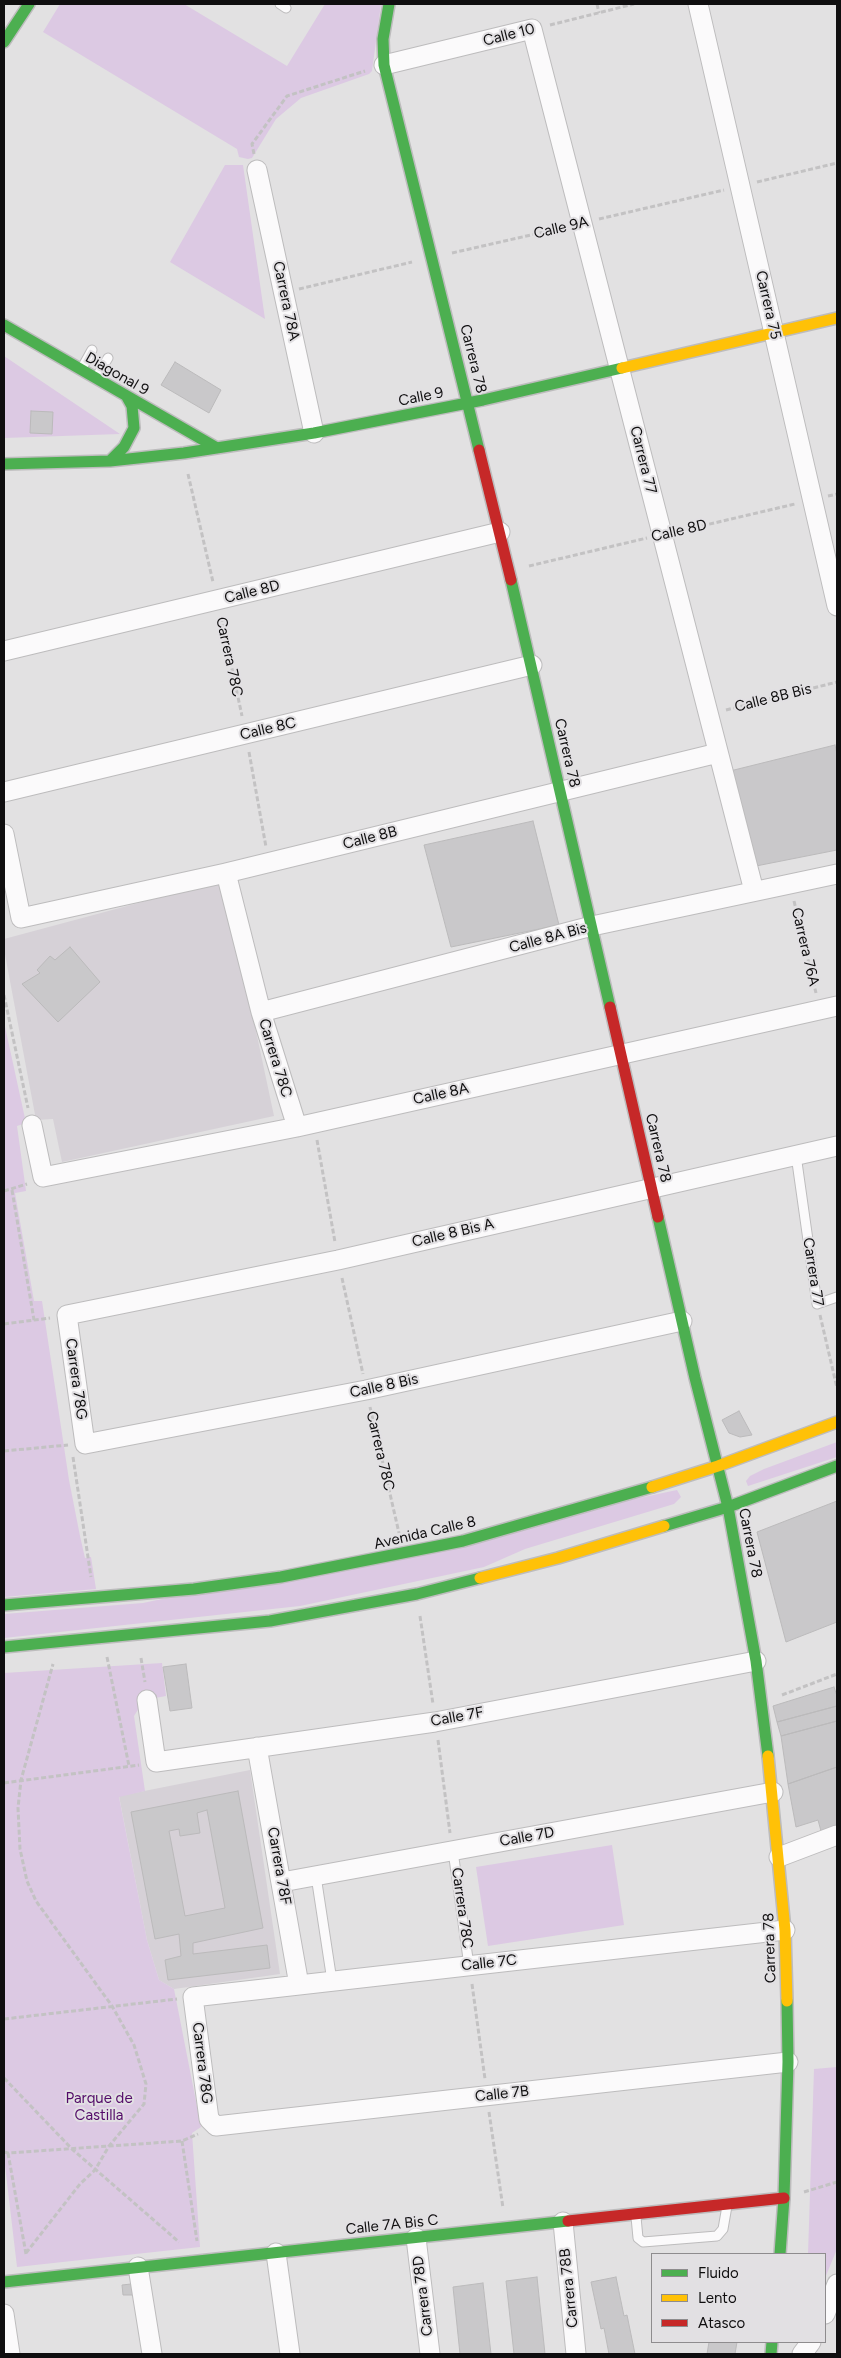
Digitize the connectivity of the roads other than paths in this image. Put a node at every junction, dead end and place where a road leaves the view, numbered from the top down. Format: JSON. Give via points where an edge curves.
{"nodes":[{"id":1,"x":29,"y":4,"type":"edge"},
{"id":2,"x":389,"y":4,"type":"edge"},
{"id":3,"x":698,"y":4,"type":"edge"},
{"id":4,"x":532,"y":30,"type":"joint"},
{"id":5,"x":4,"y":42,"type":"edge"},
{"id":6,"x":384,"y":65,"type":"junction"},
{"id":7,"x":257,"y":170,"type":"road end"},
{"id":8,"x":837,"y":318,"type":"edge"},
{"id":9,"x":4,"y":325,"type":"edge"},
{"id":10,"x":774,"y":332,"type":"junction"},
{"id":11,"x":92,"y":350,"type":"dead end"},
{"id":12,"x":108,"y":358,"type":"dead end"},
{"id":13,"x":619,"y":369,"type":"junction"},
{"id":14,"x":81,"y":370,"type":"junction"},
{"id":15,"x":96,"y":378,"type":"junction"},
{"id":16,"x":127,"y":397,"type":"junction"},
{"id":17,"x":469,"y":403,"type":"junction"},
{"id":18,"x":314,"y":432,"type":"junction"},
{"id":19,"x":217,"y":448,"type":"junction"},
{"id":20,"x":110,"y":461,"type":"junction"},
{"id":21,"x":4,"y":464,"type":"edge"},
{"id":22,"x":500,"y":532,"type":"junction"},
{"id":23,"x":837,"y":606,"type":"edge"},
{"id":24,"x":4,"y":651,"type":"edge"},
{"id":25,"x":532,"y":666,"type":"junction"},
{"id":26,"x":718,"y":753,"type":"junction"},
{"id":27,"x":561,"y":791,"type":"junction"},
{"id":28,"x":4,"y":792,"type":"edge"},
{"id":29,"x":4,"y":834,"type":"edge"},
{"id":30,"x":226,"y":873,"type":"junction"},
{"id":31,"x":837,"y":874,"type":"edge"},
{"id":32,"x":754,"y":892,"type":"junction"},
{"id":33,"x":592,"y":926,"type":"junction"},
{"id":34,"x":829,"y":1008,"type":"edge"},
{"id":35,"x":261,"y":1012,"type":"junction"},
{"id":36,"x":621,"y":1055,"type":"junction"},
{"id":37,"x":306,"y":1124,"type":"junction"},
{"id":38,"x":32,"y":1126,"type":"road end"},
{"id":39,"x":837,"y":1146,"type":"edge"},
{"id":40,"x":796,"y":1155,"type":"junction"},
{"id":41,"x":652,"y":1188,"type":"junction"},
{"id":42,"x":837,"y":1297,"type":"edge"},
{"id":43,"x":67,"y":1315,"type":"joint"},
{"id":44,"x":682,"y":1321,"type":"junction"},
{"id":45,"x":837,"y":1422,"type":"edge"},
{"id":46,"x":78,"y":1444,"type":"joint"},
{"id":47,"x":718,"y":1466,"type":"junction"},
{"id":48,"x":837,"y":1466,"type":"edge"},
{"id":49,"x":728,"y":1507,"type":"junction"},
{"id":50,"x":4,"y":1605,"type":"edge"},
{"id":51,"x":4,"y":1647,"type":"edge"},
{"id":52,"x":756,"y":1662,"type":"junction"},
{"id":53,"x":147,"y":1700,"type":"road end"},
{"id":54,"x":257,"y":1748,"type":"junction"},
{"id":55,"x":773,"y":1792,"type":"junction"},
{"id":56,"x":837,"y":1835,"type":"edge"},
{"id":57,"x":453,"y":1851,"type":"junction"},
{"id":58,"x":779,"y":1857,"type":"junction"},
{"id":59,"x":316,"y":1876,"type":"junction"},
{"id":60,"x":282,"y":1882,"type":"junction"},
{"id":61,"x":785,"y":1930,"type":"junction"},
{"id":62,"x":469,"y":1966,"type":"junction"},
{"id":63,"x":332,"y":1981,"type":"junction"},
{"id":64,"x":299,"y":1985,"type":"junction"},
{"id":65,"x":193,"y":1997,"type":"joint"},
{"id":66,"x":788,"y":2062,"type":"junction"},
{"id":67,"x":216,"y":2126,"type":"joint"},
{"id":68,"x":784,"y":2198,"type":"junction"},
{"id":69,"x":727,"y":2204,"type":"junction"},
{"id":70,"x":636,"y":2214,"type":"junction"},
{"id":71,"x":563,"y":2222,"type":"junction"},
{"id":72,"x":416,"y":2238,"type":"junction"},
{"id":73,"x":276,"y":2253,"type":"junction"},
{"id":74,"x":780,"y":2253,"type":"edge"},
{"id":75,"x":138,"y":2267,"type":"junction"},
{"id":76,"x":4,"y":2282,"type":"edge"},
{"id":77,"x":837,"y":2284,"type":"edge"},
{"id":78,"x":826,"y":2312,"type":"edge"},
{"id":79,"x":4,"y":2314,"type":"edge"},
{"id":80,"x":810,"y":2343,"type":"edge"},
{"id":81,"x":10,"y":2354,"type":"edge"},
{"id":82,"x":152,"y":2354,"type":"edge"},
{"id":83,"x":290,"y":2354,"type":"edge"},
{"id":84,"x":430,"y":2354,"type":"edge"},
{"id":85,"x":576,"y":2354,"type":"edge"},
{"id":86,"x":802,"y":2354,"type":"edge"}],
"edges":[{"from":1,"to":5,"type":"street"},
{"from":2,"to":6,"type":"street","name":"Carrera 78","via":[[383,39]]},
{"from":3,"to":10,"type":"street","name":"Carrera 75"},
{"from":4,"to":6,"type":"street","name":"Calle 10"},
{"from":4,"to":13,"type":"street","name":"Carrera 77"},
{"from":6,"to":17,"type":"street","name":"Carrera 78"},
{"from":7,"to":18,"type":"street","name":"Carrera 78A"},
{"from":8,"to":10,"type":"street","name":"Calle 9"},
{"from":9,"to":14,"type":"street","name":"Diagonal 9"},
{"from":10,"to":13,"type":"street","name":"Calle 9"},
{"from":10,"to":23,"type":"street","name":"Carrera 75"},
{"from":11,"to":14,"type":"lane"},
{"from":12,"to":15,"type":"lane"},
{"from":13,"to":17,"type":"street","name":"Calle 9"},
{"from":13,"to":26,"type":"street","name":"Carrera 77"},
{"from":14,"to":15,"type":"street","name":"Diagonal 9"},
{"from":15,"to":16,"type":"street","name":"Diagonal 9"},
{"from":16,"to":19,"type":"street","name":"Diagonal 9"},
{"from":16,"to":20,"type":"street","via":[[132,406],[134,428],[124,447]]},
{"from":17,"to":18,"type":"street","name":"Calle 9"},
{"from":17,"to":22,"type":"street","name":"Carrera 78"},
{"from":18,"to":19,"type":"street","name":"Calle 9"},
{"from":19,"to":20,"type":"street","name":"Calle 9"},
{"from":20,"to":21,"type":"street","name":"Calle 9"},
{"from":22,"to":24,"type":"street","name":"Calle 8D"},
{"from":22,"to":25,"type":"street","name":"Carrera 78"},
{"from":25,"to":27,"type":"street","name":"Carrera 78"},
{"from":25,"to":28,"type":"street","name":"Calle 8C"},
{"from":26,"to":27,"type":"street","name":"Calle 8B"},
{"from":26,"to":32,"type":"street","name":"Carrera 77"},
{"from":27,"to":30,"type":"street","name":"Calle 8B"},
{"from":27,"to":33,"type":"street","name":"Carrera 78"},
{"from":29,"to":30,"type":"street","name":"Calle 8B","via":[[21,918]]},
{"from":30,"to":35,"type":"street","name":"Carrera 78C"},
{"from":31,"to":32,"type":"street","name":"Calle 8A Bis"},
{"from":32,"to":33,"type":"street","name":"Calle 8A Bis"},
{"from":33,"to":35,"type":"street","name":"Calle 8A Bis"},
{"from":33,"to":36,"type":"street","name":"Carrera 78"},
{"from":34,"to":36,"type":"street","name":"Calle 8A"},
{"from":35,"to":37,"type":"street","name":"Carrera 78C"},
{"from":36,"to":37,"type":"street","name":"Calle 8A"},
{"from":36,"to":41,"type":"street","name":"Carrera 78"},
{"from":37,"to":38,"type":"street","name":"Calle 8A","via":[[43,1177]]},
{"from":39,"to":40,"type":"street","name":"Calle 8 Bis A"},
{"from":40,"to":41,"type":"street","name":"Calle 8 Bis A"},
{"from":40,"to":42,"type":"lane","name":"Carrera 77","via":[[817,1304]]},
{"from":41,"to":43,"type":"street","name":"Calle 8 Bis A","via":[[338,1260]]},
{"from":41,"to":44,"type":"street","name":"Carrera 78"},
{"from":43,"to":46,"type":"street","name":"Carrera 78G"},
{"from":44,"to":46,"type":"street","name":"Calle 8 Bis","via":[[366,1390]]},
{"from":44,"to":47,"type":"street","name":"Carrera 78"},
{"from":45,"to":47,"type":"street","name":"Avenida Calle 8"},
{"from":47,"to":49,"type":"street","name":"Carrera 78"},
{"from":47,"to":50,"type":"street","name":"Avenida Calle 8","via":[[616,1499],[404,1554],[194,1590]]},
{"from":48,"to":49,"type":"street"},
{"from":49,"to":51,"type":"street","via":[[558,1558],[400,1598],[270,1621]]},
{"from":49,"to":52,"type":"street","name":"Carrera 78"},
{"from":52,"to":54,"type":"street","name":"Calle 7F","via":[[435,1722]]},
{"from":52,"to":55,"type":"street","name":"Carrera 78"},
{"from":53,"to":54,"type":"street","name":"Calle 7F","via":[[156,1762]]},
{"from":54,"to":60,"type":"street","name":"Carrera 78F"},
{"from":55,"to":57,"type":"street","name":"Calle 7D"},
{"from":55,"to":58,"type":"street","name":"Carrera 78"},
{"from":56,"to":58,"type":"street"},
{"from":57,"to":59,"type":"street","name":"Calle 7D"},
{"from":57,"to":62,"type":"lane","name":"Carrera 78C"},
{"from":58,"to":61,"type":"street","name":"Carrera 78"},
{"from":59,"to":60,"type":"street","name":"Calle 7D"},
{"from":59,"to":63,"type":"lane"},
{"from":60,"to":64,"type":"street","name":"Carrera 78F"},
{"from":61,"to":62,"type":"street","name":"Calle 7C"},
{"from":61,"to":66,"type":"street","name":"Carrera 78"},
{"from":62,"to":63,"type":"street","name":"Calle 7C"},
{"from":63,"to":64,"type":"street","name":"Calle 7C"},
{"from":64,"to":65,"type":"street","name":"Calle 7C"},
{"from":65,"to":67,"type":"street","name":"Carrera 78G","via":[[209,2119]]},
{"from":66,"to":67,"type":"street","name":"Calle 7B"},
{"from":66,"to":68,"type":"street","name":"Carrera 78"},
{"from":68,"to":69,"type":"street","name":"Calle 7A Bis C"},
{"from":68,"to":74,"type":"street","name":"Carrera 78"},
{"from":69,"to":70,"type":"street","name":"Calle 7A Bis C"},
{"from":69,"to":70,"type":"lane","via":[[723,2229],[717,2236],[643,2242],[638,2238]]},
{"from":70,"to":71,"type":"street","name":"Calle 7A Bis C"},
{"from":71,"to":72,"type":"street","name":"Calle 7A Bis C"},
{"from":71,"to":85,"type":"street","name":"Carrera 78B"},
{"from":72,"to":73,"type":"street","name":"Calle 7A Bis C"},
{"from":72,"to":84,"type":"street","name":"Carrera 78D"},
{"from":73,"to":75,"type":"street","name":"Calle 7A Bis C"},
{"from":73,"to":83,"type":"street"},
{"from":75,"to":76,"type":"street","name":"Calle 7A Bis C"},
{"from":75,"to":82,"type":"street"},
{"from":77,"to":78,"type":"street"},
{"from":79,"to":81,"type":"street"},
{"from":80,"to":86,"type":"street"}]}
